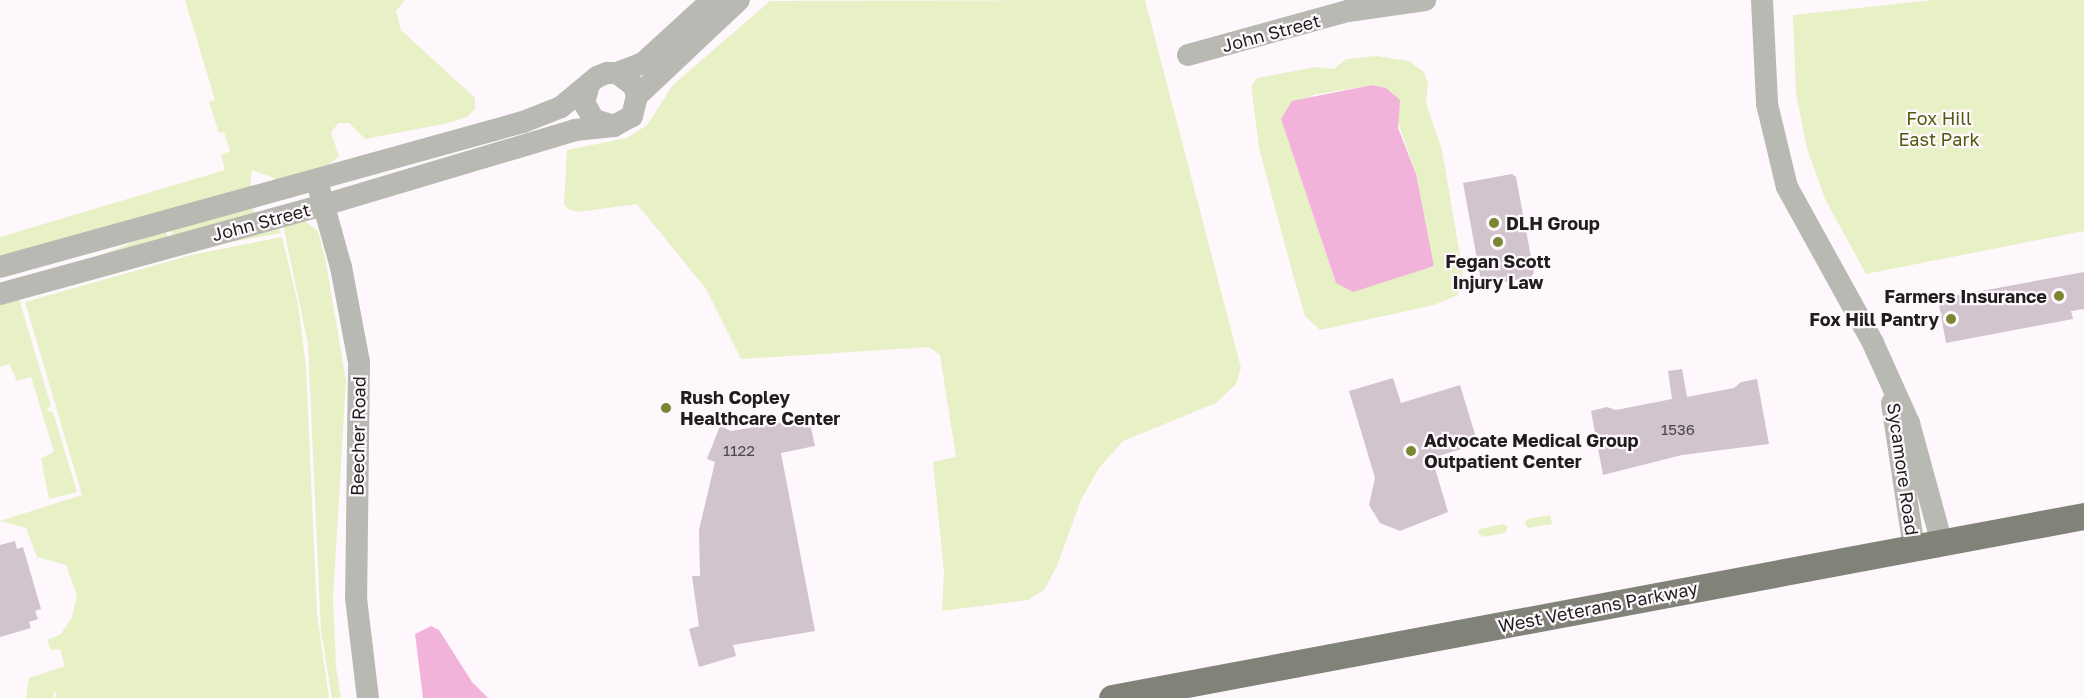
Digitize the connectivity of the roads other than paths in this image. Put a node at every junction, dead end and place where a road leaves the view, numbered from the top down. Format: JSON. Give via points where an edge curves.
{"nodes":[{"id":1,"x":712,"y":0,"type":"edge"},
{"id":2,"x":739,"y":0,"type":"edge"},
{"id":3,"x":1425,"y":0,"type":"edge"},
{"id":4,"x":1762,"y":0,"type":"edge"},
{"id":5,"x":1347,"y":6,"type":"edge"},
{"id":6,"x":1188,"y":55,"type":"dead end"},
{"id":7,"x":617,"y":73,"type":"junction"},
{"id":8,"x":589,"y":84,"type":"junction"},
{"id":9,"x":637,"y":96,"type":"junction"},
{"id":10,"x":614,"y":126,"type":"junction"},
{"id":11,"x":517,"y":135,"type":"junction"},
{"id":12,"x":316,"y":179,"type":"junction"},
{"id":13,"x":324,"y":205,"type":"junction"},
{"id":14,"x":0,"y":267,"type":"edge"},
{"id":15,"x":0,"y":294,"type":"edge"},
{"id":16,"x":1891,"y":389,"type":"junction"},
{"id":17,"x":2084,"y":516,"type":"edge"},
{"id":18,"x":1942,"y":544,"type":"junction"},
{"id":19,"x":1914,"y":548,"type":"junction"},
{"id":20,"x":368,"y":698,"type":"edge"},
{"id":21,"x":1112,"y":698,"type":"edge"}],
"edges":[{"from":1,"to":7,"type":"street","via":[[643,63]]},
{"from":2,"to":9,"type":"street"},
{"from":3,"to":5,"type":"street","name":"John Street"},
{"from":4,"to":16,"type":"street","name":"Sycamore Road","via":[[1767,104],[1787,187],[1873,343]]},
{"from":5,"to":6,"type":"street","name":"John Street"},
{"from":7,"to":8,"type":"street","via":[[607,73]]},
{"from":7,"to":9,"type":"street","via":[[634,86]]},
{"from":8,"to":10,"type":"street","via":[[584,96],[589,116],[600,124]]},
{"from":8,"to":11,"type":"street","name":"John Street"},
{"from":9,"to":10,"type":"street","via":[[632,116]]},
{"from":10,"to":11,"type":"street","name":"John Street"},
{"from":11,"to":12,"type":"street","name":"John Street"},
{"from":11,"to":13,"type":"street","name":"John Street"},
{"from":12,"to":13,"type":"street","name":"Beecher Road"},
{"from":12,"to":14,"type":"street","name":"John Street"},
{"from":13,"to":15,"type":"street","name":"John Street"},
{"from":13,"to":20,"type":"street","name":"Beecher Road","via":[[341,267],[359,362],[356,598]]},
{"from":16,"to":18,"type":"street","name":"Sycamore Road","via":[[1909,423]]},
{"from":16,"to":19,"type":"street","name":"Sycamore Road"},
{"from":17,"to":18,"type":"main road","name":"West Veterans Parkway"},
{"from":18,"to":19,"type":"main road","name":"West Veterans Parkway"},
{"from":19,"to":21,"type":"main road","name":"West Veterans Parkway"}]}
